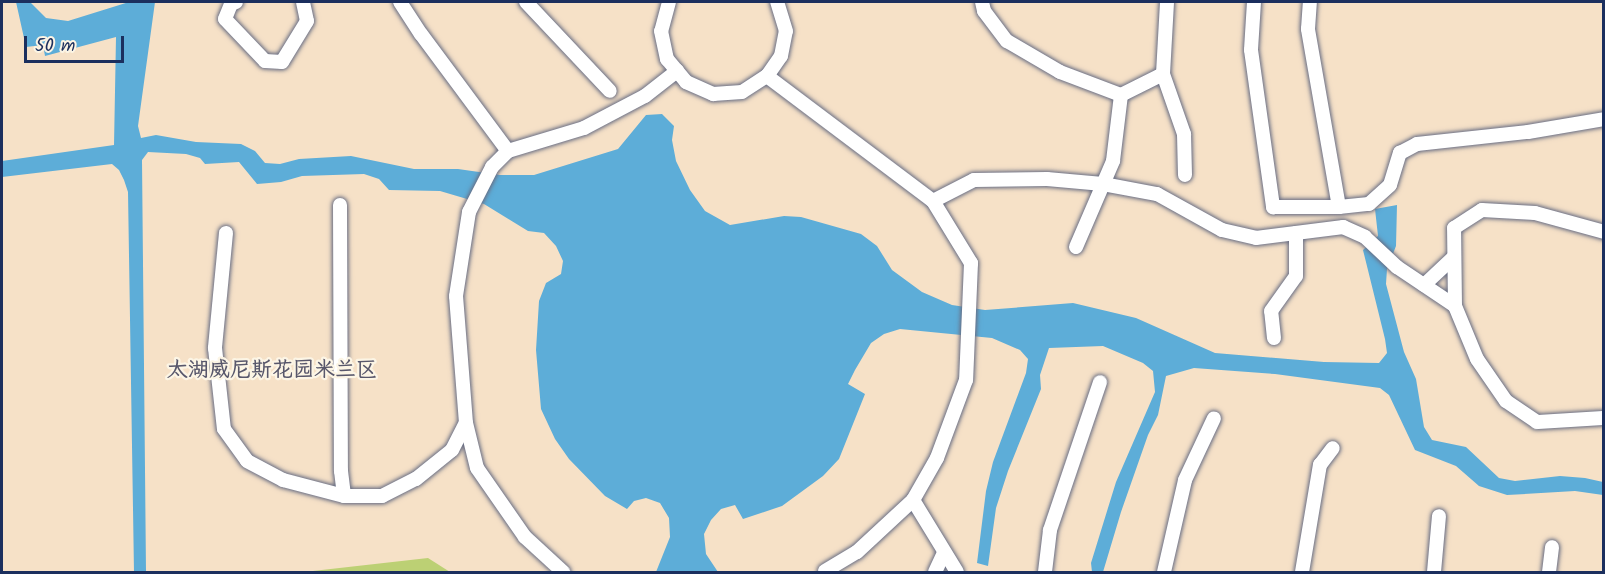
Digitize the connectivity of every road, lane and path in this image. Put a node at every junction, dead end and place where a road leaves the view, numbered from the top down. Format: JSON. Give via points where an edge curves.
{"nodes":[{"id":1,"x":236,"y":2,"type":"edge"},
{"id":2,"x":303,"y":2,"type":"edge"},
{"id":3,"x":400,"y":2,"type":"edge"},
{"id":4,"x":526,"y":2,"type":"edge"},
{"id":5,"x":668,"y":2,"type":"edge"},
{"id":6,"x":777,"y":2,"type":"edge"},
{"id":7,"x":982,"y":2,"type":"edge"},
{"id":8,"x":1167,"y":2,"type":"edge"},
{"id":9,"x":1254,"y":2,"type":"edge"},
{"id":10,"x":1310,"y":2,"type":"edge"},
{"id":11,"x":677,"y":71,"type":"junction"},
{"id":12,"x":1163,"y":74,"type":"junction"},
{"id":13,"x":767,"y":76,"type":"junction"},
{"id":14,"x":610,"y":91,"type":"dead end"},
{"id":15,"x":1121,"y":95,"type":"junction"},
{"id":16,"x":1604,"y":119,"type":"edge"},
{"id":17,"x":508,"y":151,"type":"junction"},
{"id":18,"x":1185,"y":175,"type":"dead end"},
{"id":19,"x":1103,"y":184,"type":"junction"},
{"id":20,"x":933,"y":201,"type":"junction"},
{"id":21,"x":340,"y":204,"type":"dead end"},
{"id":22,"x":1339,"y":207,"type":"junction"},
{"id":23,"x":1604,"y":232,"type":"edge"},
{"id":24,"x":226,"y":233,"type":"dead end"},
{"id":25,"x":1296,"y":233,"type":"junction"},
{"id":26,"x":1076,"y":247,"type":"dead end"},
{"id":27,"x":1453,"y":258,"type":"junction"},
{"id":28,"x":1424,"y":285,"type":"junction"},
{"id":29,"x":1455,"y":306,"type":"junction"},
{"id":30,"x":1274,"y":338,"type":"dead end"},
{"id":31,"x":1100,"y":382,"type":"dead end"},
{"id":32,"x":1214,"y":418,"type":"dead end"},
{"id":33,"x":1604,"y":418,"type":"edge"},
{"id":34,"x":466,"y":423,"type":"junction"},
{"id":35,"x":1333,"y":448,"type":"dead end"},
{"id":36,"x":344,"y":496,"type":"junction"},
{"id":37,"x":913,"y":500,"type":"junction"},
{"id":38,"x":1439,"y":516,"type":"dead end"},
{"id":39,"x":1552,"y":548,"type":"dead end"},
{"id":40,"x":944,"y":553,"type":"junction"},
{"id":41,"x":825,"y":571,"type":"dead end"},
{"id":42,"x":562,"y":573,"type":"edge"},
{"id":43,"x":935,"y":573,"type":"edge"},
{"id":44,"x":957,"y":573,"type":"edge"},
{"id":45,"x":1045,"y":573,"type":"edge"},
{"id":46,"x":1164,"y":573,"type":"edge"},
{"id":47,"x":1302,"y":573,"type":"edge"},
{"id":48,"x":1434,"y":573,"type":"edge"},
{"id":49,"x":1549,"y":573,"type":"edge"}],
"edges":[{"from":1,"to":2,"type":"street","via":[[231,4],[225,19],[265,61],[282,62],[307,21]]},
{"from":3,"to":17,"type":"street"},
{"from":4,"to":14,"type":"street"},
{"from":5,"to":11,"type":"street","via":[[661,31],[667,60]]},
{"from":6,"to":13,"type":"street","via":[[786,31],[782,56]]},
{"from":7,"to":15,"type":"street","via":[[984,11],[1007,41],[1060,72]]},
{"from":8,"to":12,"type":"street"},
{"from":9,"to":22,"type":"street","via":[[1251,50],[1273,207]]},
{"from":10,"to":22,"type":"street","via":[[1308,29]]},
{"from":11,"to":13,"type":"street","via":[[686,82],[713,94],[742,92]]},
{"from":11,"to":17,"type":"street","via":[[645,96],[584,128]]},
{"from":12,"to":15,"type":"street"},
{"from":12,"to":18,"type":"street","via":[[1184,134]]},
{"from":13,"to":20,"type":"street"},
{"from":15,"to":19,"type":"street","via":[[1113,161]]},
{"from":16,"to":22,"type":"street","via":[[1417,144],[1400,153],[1390,184],[1370,204]]},
{"from":17,"to":34,"type":"street","via":[[492,167],[469,212],[456,296]]},
{"from":19,"to":20,"type":"street","via":[[1047,179],[974,180]]},
{"from":19,"to":25,"type":"street","via":[[1157,194],[1222,230],[1256,238]]},
{"from":19,"to":26,"type":"street"},
{"from":20,"to":37,"type":"street","via":[[971,262],[966,380],[937,458]]},
{"from":21,"to":36,"type":"street"},
{"from":23,"to":27,"type":"street","via":[[1535,213],[1482,210],[1454,228]]},
{"from":24,"to":36,"type":"street","via":[[215,348],[224,429],[247,461],[283,480]]},
{"from":25,"to":28,"type":"street","via":[[1343,227],[1365,237],[1397,267]]},
{"from":25,"to":30,"type":"street","via":[[1296,276],[1271,311]]},
{"from":27,"to":28,"type":"street"},
{"from":27,"to":29,"type":"street"},
{"from":28,"to":29,"type":"street"},
{"from":29,"to":33,"type":"street","via":[[1477,359],[1506,401],[1537,422]]},
{"from":31,"to":45,"type":"street","via":[[1050,530]]},
{"from":32,"to":46,"type":"street","via":[[1185,480]]},
{"from":34,"to":36,"type":"street","via":[[452,450],[416,479],[382,496]]},
{"from":34,"to":42,"type":"street","via":[[477,468],[525,537]]},
{"from":35,"to":47,"type":"street","via":[[1320,465]]},
{"from":37,"to":40,"type":"street"},
{"from":37,"to":41,"type":"street","via":[[857,552]]},
{"from":38,"to":48,"type":"street"},
{"from":39,"to":49,"type":"street"},
{"from":40,"to":43,"type":"street"},
{"from":40,"to":44,"type":"street"}]}
